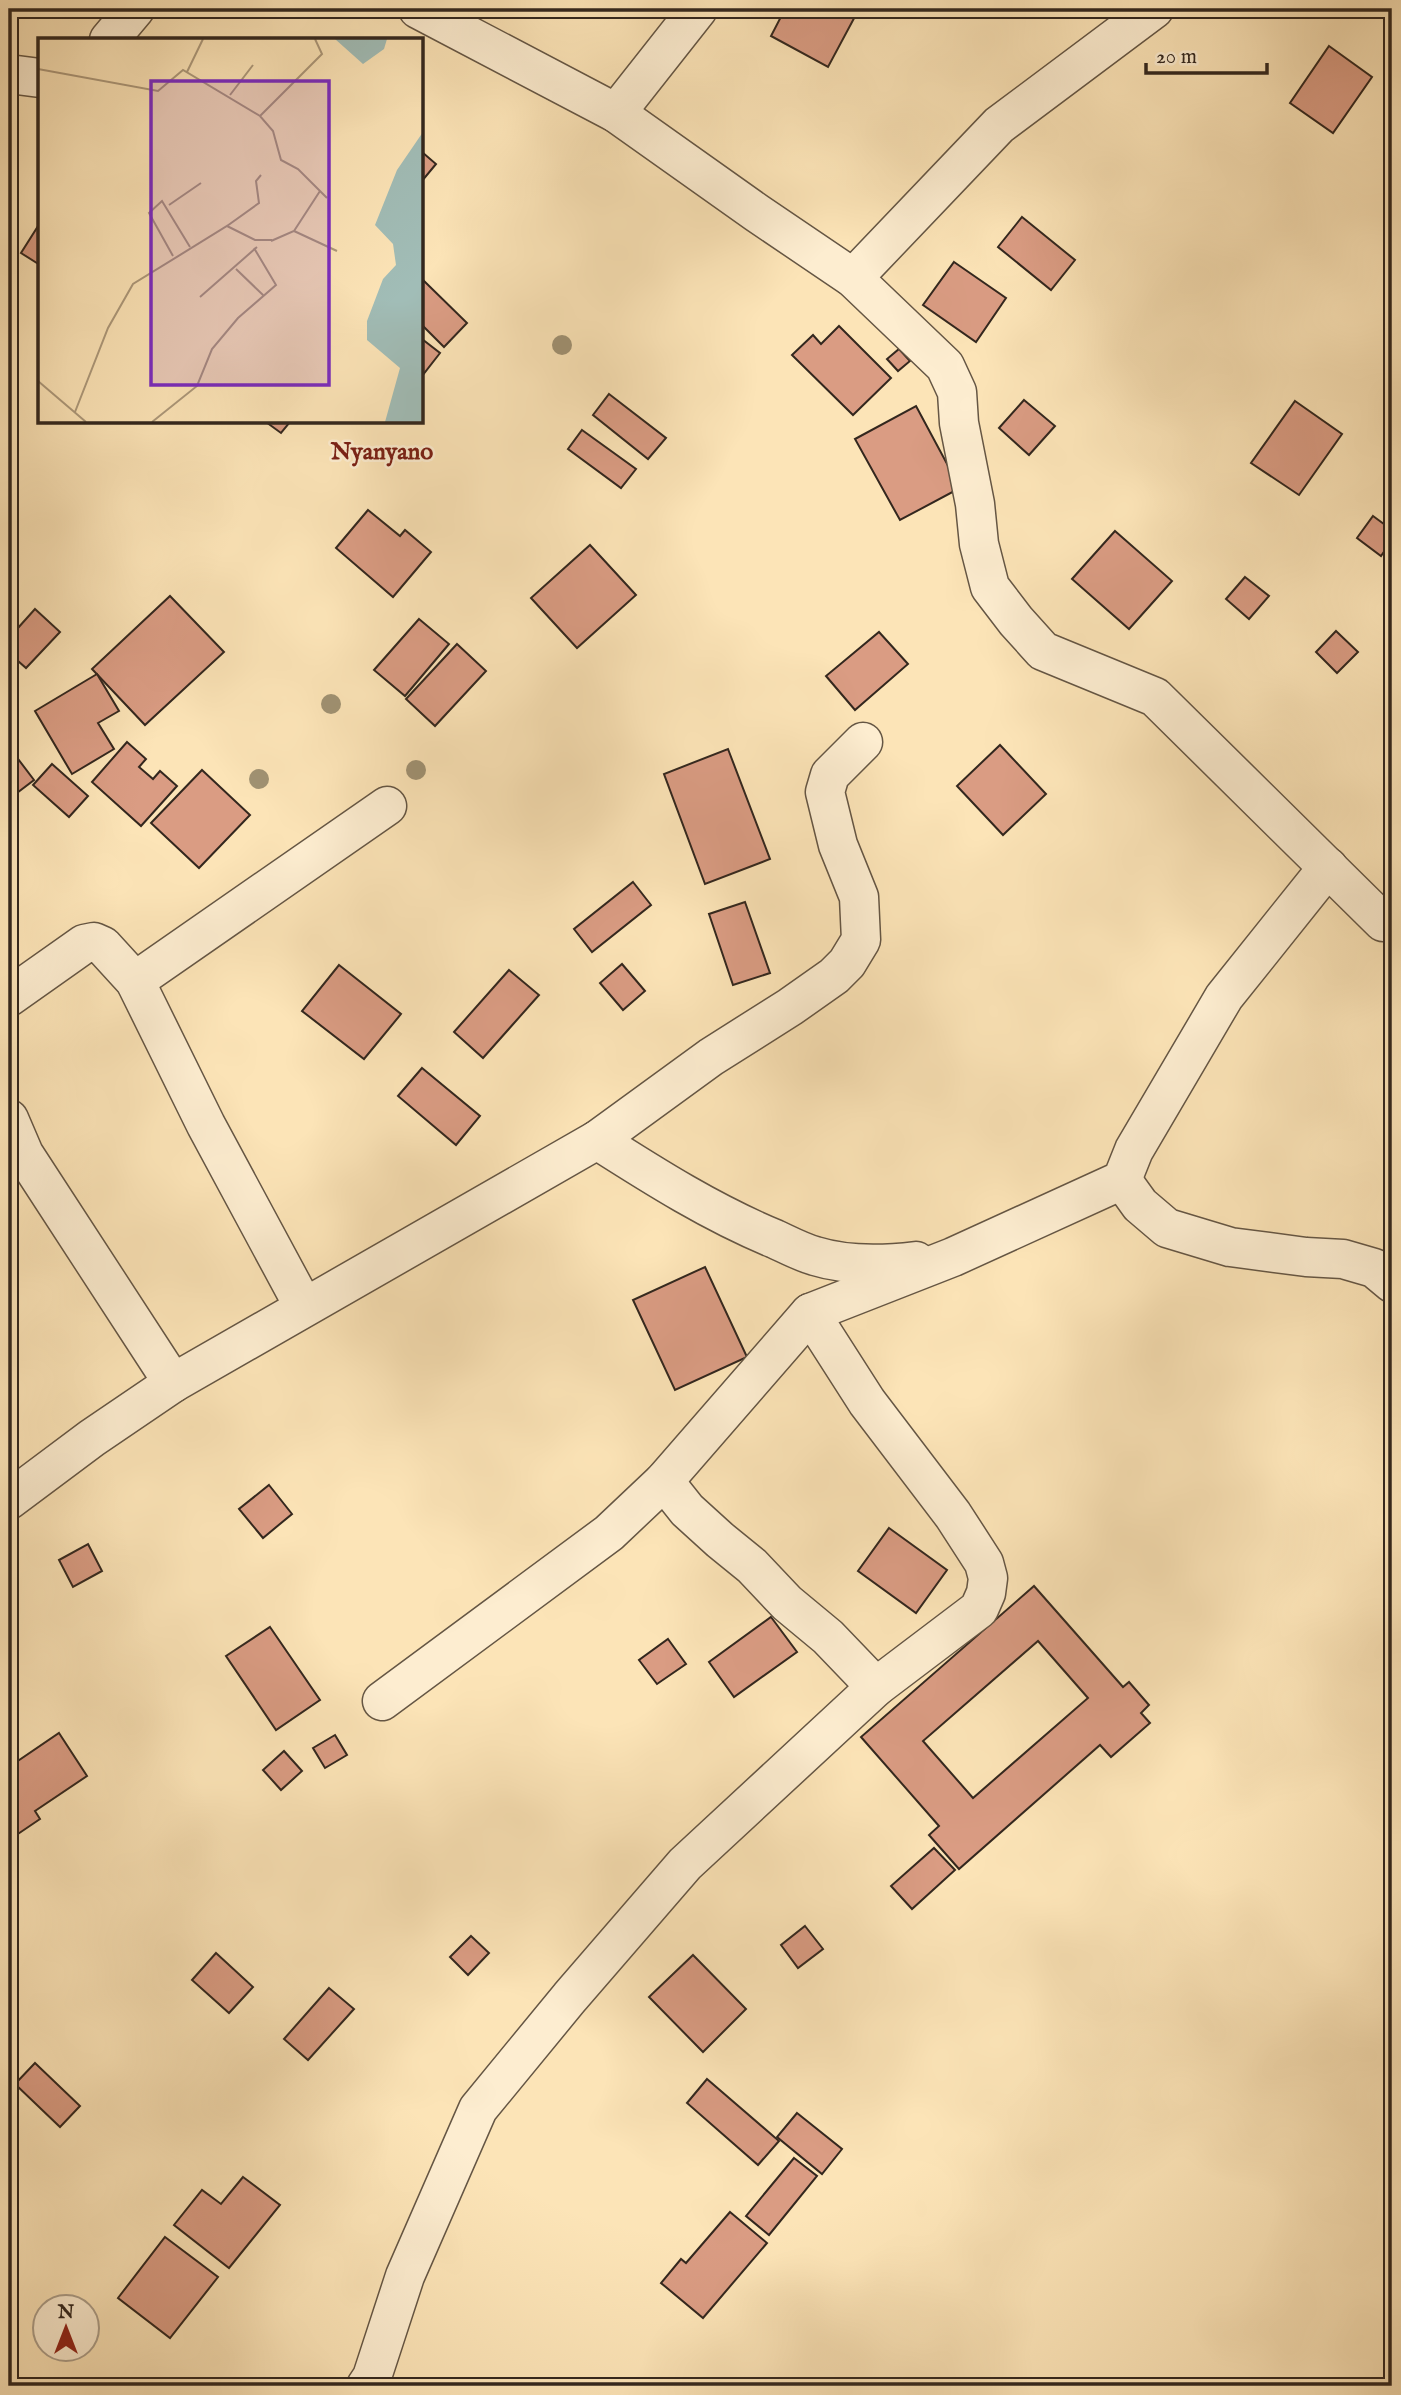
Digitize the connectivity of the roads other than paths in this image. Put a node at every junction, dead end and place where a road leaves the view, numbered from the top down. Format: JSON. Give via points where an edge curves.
{"nodes":[{"id":1,"x":135,"y":9,"type":"edge"},
{"id":2,"x":418,"y":9,"type":"edge"},
{"id":3,"x":698,"y":9,"type":"edge"},
{"id":4,"x":1154,"y":9,"type":"edge"},
{"id":5,"x":111,"y":38,"type":"edge"},
{"id":6,"x":9,"y":74,"type":"edge"},
{"id":7,"x":38,"y":78,"type":"edge"},
{"id":8,"x":616,"y":113,"type":"junction"},
{"id":9,"x":852,"y":278,"type":"junction"},
{"id":10,"x":863,"y":742,"type":"dead end"},
{"id":11,"x":387,"y":806,"type":"dead end"},
{"id":12,"x":1328,"y":867,"type":"junction"},
{"id":13,"x":1383,"y":922,"type":"dead end"},
{"id":14,"x":135,"y":981,"type":"junction"},
{"id":15,"x":9,"y":997,"type":"edge"},
{"id":16,"x":9,"y":1119,"type":"edge"},
{"id":17,"x":597,"y":1140,"type":"junction"},
{"id":18,"x":1122,"y":1180,"type":"junction"},
{"id":19,"x":953,"y":1258,"type":"junction"},
{"id":20,"x":1392,"y":1283,"type":"edge"},
{"id":21,"x":304,"y":1307,"type":"junction"},
{"id":22,"x":810,"y":1313,"type":"junction"},
{"id":23,"x":173,"y":1383,"type":"junction"},
{"id":24,"x":664,"y":1481,"type":"junction"},
{"id":25,"x":9,"y":1500,"type":"edge"},
{"id":26,"x":876,"y":1687,"type":"junction"},
{"id":27,"x":382,"y":1701,"type":"dead end"},
{"id":28,"x":366,"y":2386,"type":"edge"}],
"edges":[{"from":1,"to":5,"type":"street"},
{"from":2,"to":8,"type":"street"},
{"from":3,"to":8,"type":"street"},
{"from":4,"to":9,"type":"street","via":[[999,125]]},
{"from":6,"to":7,"type":"street"},
{"from":8,"to":9,"type":"street"},
{"from":9,"to":12,"type":"street","via":[[944,366],[957,392],[979,544],[990,587],[1010,612],[1043,651],[1155,697]]},
{"from":10,"to":17,"type":"street","via":[[830,775],[825,792],[838,845],[859,897],[861,940],[847,963]]},
{"from":11,"to":14,"type":"street"},
{"from":12,"to":13,"type":"street"},
{"from":12,"to":18,"type":"street","via":[[1224,998],[1134,1150]]},
{"from":14,"to":15,"type":"street","via":[[103,946],[83,944]]},
{"from":14,"to":21,"type":"street"},
{"from":16,"to":23,"type":"street","via":[[24,1154]]},
{"from":17,"to":19,"type":"street","via":[[680,1193],[814,1256],[887,1264]]},
{"from":17,"to":21,"type":"street"},
{"from":18,"to":19,"type":"street"},
{"from":18,"to":20,"type":"street","via":[[1140,1205],[1167,1228],[1241,1249],[1343,1259],[1374,1268]]},
{"from":19,"to":22,"type":"street"},
{"from":21,"to":23,"type":"street"},
{"from":22,"to":24,"type":"street"},
{"from":22,"to":26,"type":"street","via":[[867,1402],[953,1516],[984,1563],[988,1578],[979,1609]]},
{"from":23,"to":25,"type":"street"},
{"from":24,"to":26,"type":"street","via":[[687,1510],[828,1637]]},
{"from":24,"to":27,"type":"street","via":[[609,1533]]},
{"from":26,"to":28,"type":"street","via":[[685,1864],[478,2109],[405,2276]]}]}
